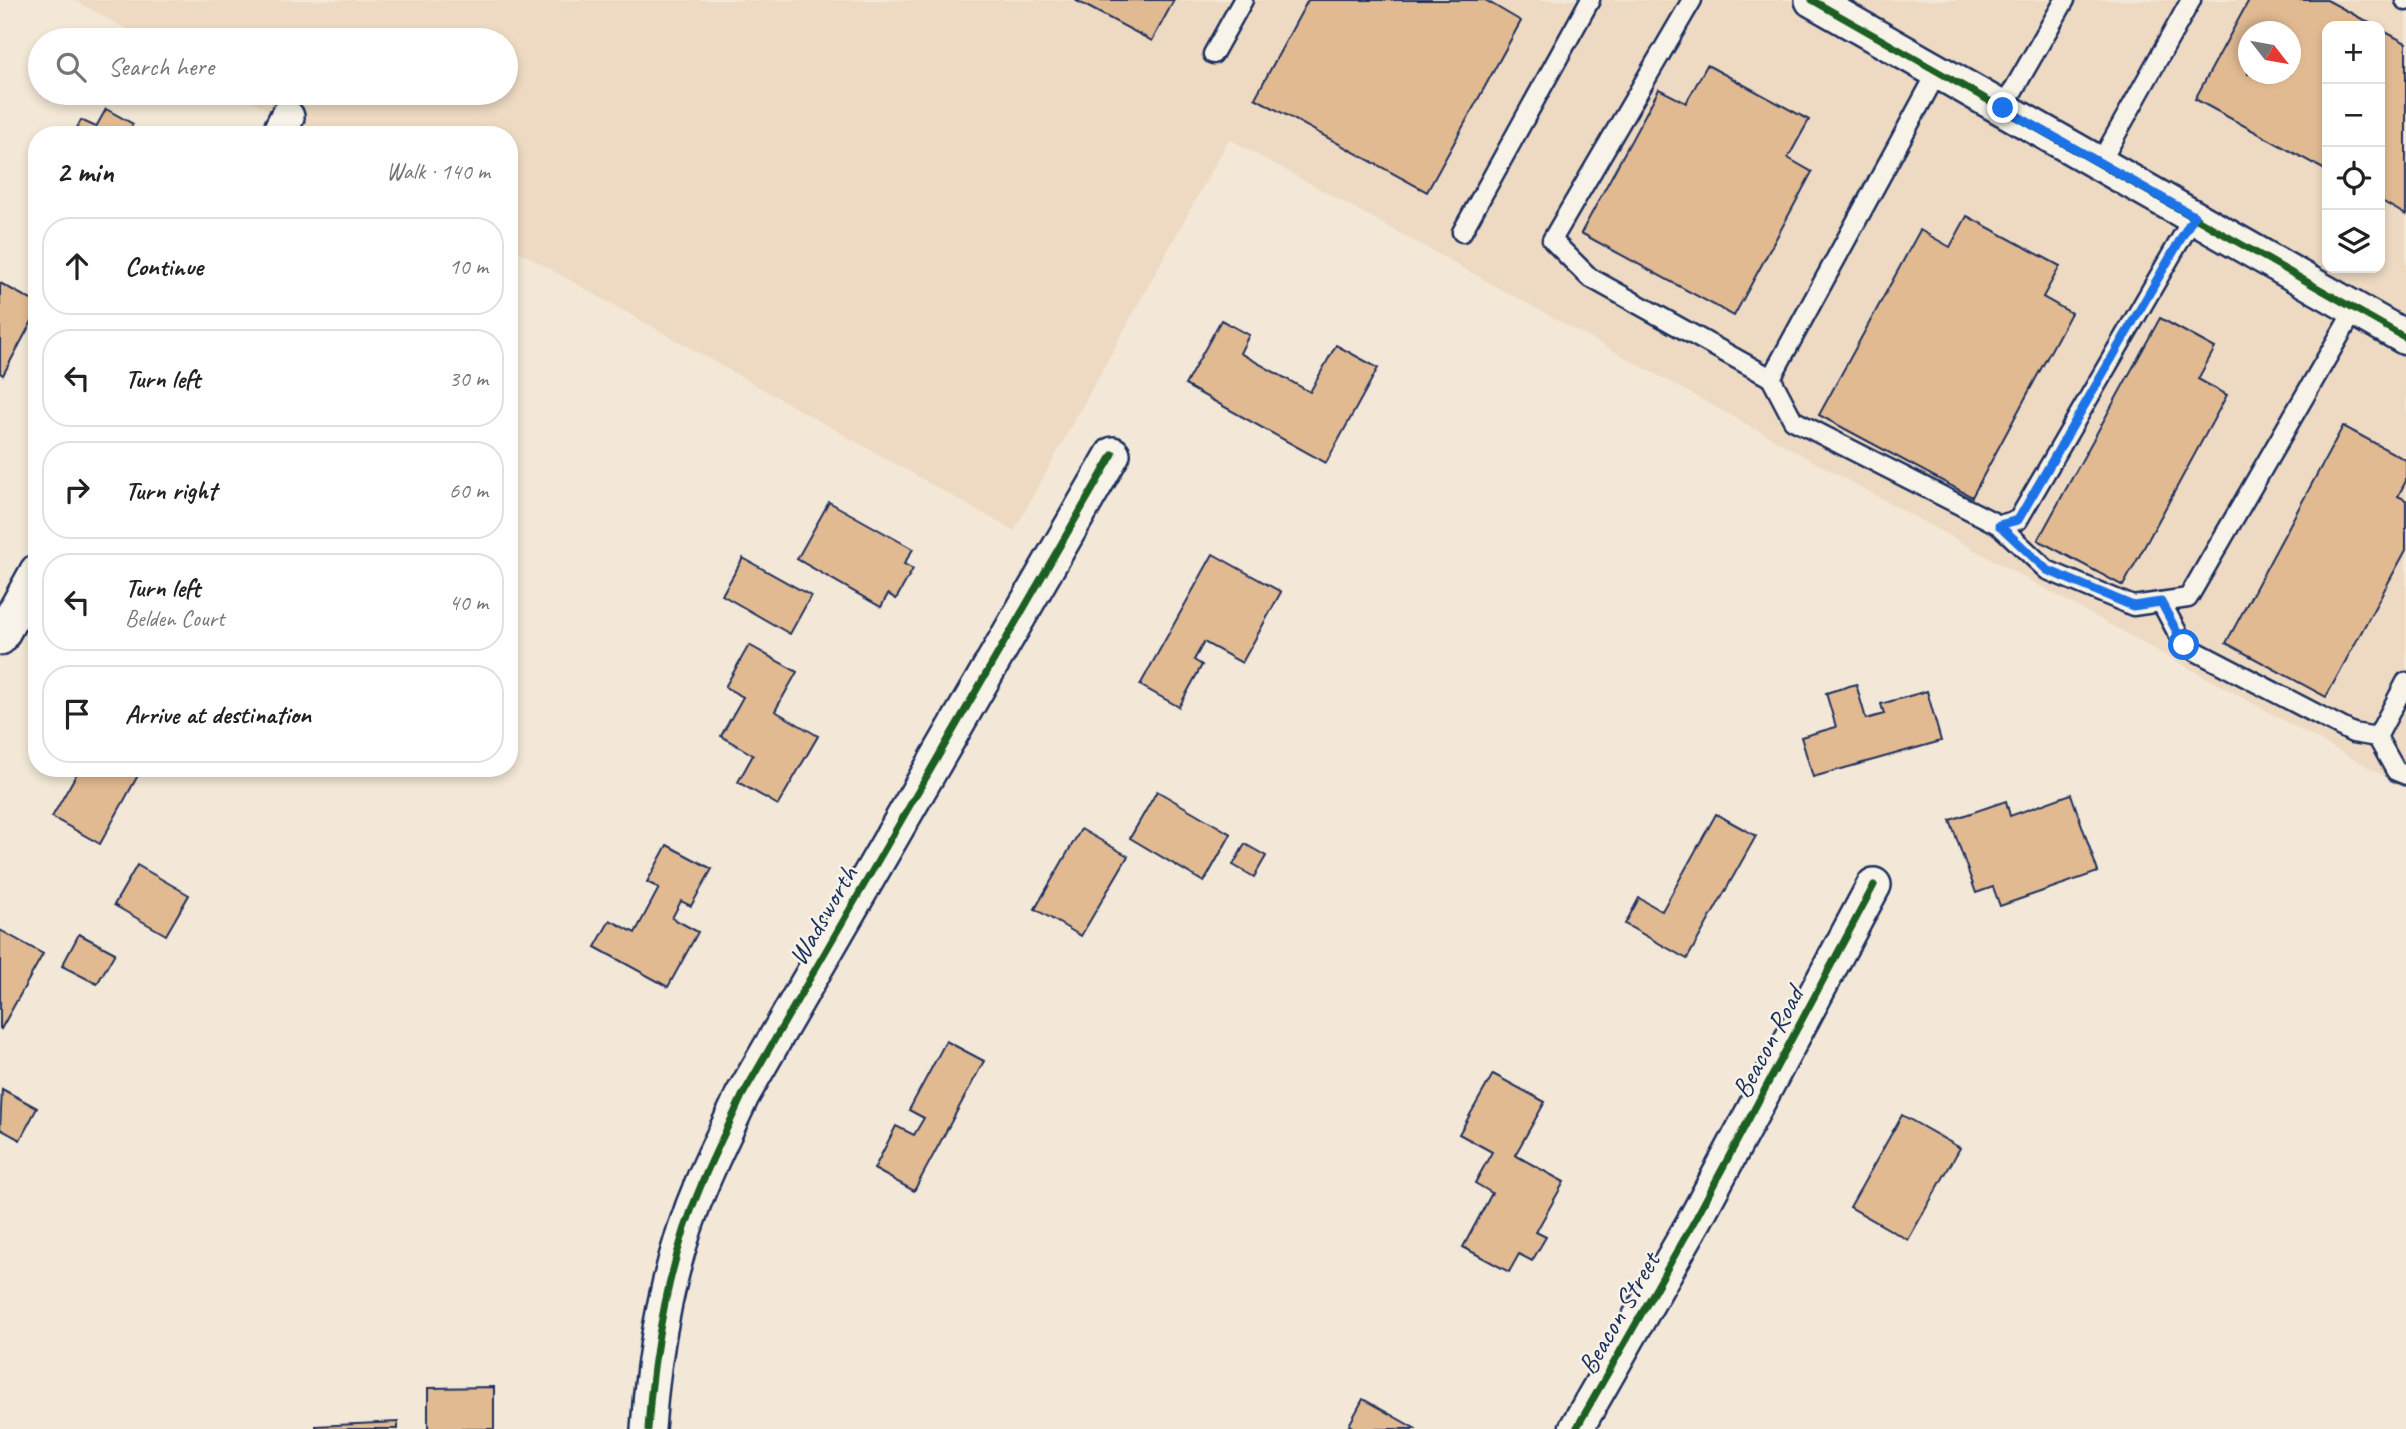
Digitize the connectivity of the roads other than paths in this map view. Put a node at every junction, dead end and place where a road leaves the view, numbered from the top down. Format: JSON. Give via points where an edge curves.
{"nodes":[{"id":1,"x":1243,"y":0,"type":"edge"},
{"id":2,"x":1590,"y":0,"type":"edge"},
{"id":3,"x":1692,"y":0,"type":"edge"},
{"id":4,"x":1812,"y":0,"type":"edge"},
{"id":5,"x":2065,"y":0,"type":"edge"},
{"id":6,"x":2190,"y":0,"type":"edge"},
{"id":7,"x":1213,"y":54,"type":"dead end"},
{"id":8,"x":1938,"y":71,"type":"junction"},
{"id":9,"x":2003,"y":108,"type":"junction"},
{"id":10,"x":2100,"y":163,"type":"junction"},
{"id":11,"x":2194,"y":216,"type":"junction"},
{"id":12,"x":1462,"y":232,"type":"dead end"},
{"id":13,"x":2355,"y":309,"type":"junction"},
{"id":14,"x":2406,"y":338,"type":"edge"},
{"id":15,"x":1771,"y":377,"type":"junction"},
{"id":16,"x":1113,"y":454,"type":"dead end"},
{"id":17,"x":1999,"y":525,"type":"junction"},
{"id":18,"x":28,"y":587,"type":"edge"},
{"id":19,"x":2161,"y":602,"type":"junction"},
{"id":20,"x":0,"y":638,"type":"edge"},
{"id":21,"x":2406,"y":682,"type":"edge"},
{"id":22,"x":2377,"y":737,"type":"junction"},
{"id":23,"x":2406,"y":775,"type":"edge"},
{"id":24,"x":1874,"y":886,"type":"dead end"},
{"id":25,"x":1696,"y":1218,"type":"joint"},
{"id":26,"x":648,"y":1429,"type":"edge"},
{"id":27,"x":1576,"y":1429,"type":"edge"}],
"edges":[{"from":1,"to":7,"type":"lane"},
{"from":2,"to":12,"type":"lane"},
{"from":3,"to":15,"type":"lane","via":[[1552,240],[1589,276]]},
{"from":4,"to":8,"type":"street"},
{"from":5,"to":9,"type":"lane"},
{"from":6,"to":10,"type":"lane"},
{"from":8,"to":9,"type":"street"},
{"from":8,"to":15,"type":"lane"},
{"from":9,"to":10,"type":"street"},
{"from":10,"to":11,"type":"street"},
{"from":11,"to":13,"type":"street"},
{"from":11,"to":17,"type":"lane","via":[[2018,520]]},
{"from":13,"to":14,"type":"street"},
{"from":13,"to":19,"type":"lane","via":[[2188,598]]},
{"from":15,"to":17,"type":"lane","via":[[1793,420]]},
{"from":16,"to":26,"type":"street","name":"Wadsworth","via":[[743,1096],[701,1185],[676,1260],[655,1357]]},
{"from":17,"to":19,"type":"lane","via":[[2047,570],[2133,606]]},
{"from":18,"to":20,"type":"street"},
{"from":19,"to":22,"type":"lane","via":[[2184,645],[2353,733]]},
{"from":21,"to":22,"type":"lane"},
{"from":22,"to":23,"type":"lane","via":[[2396,771]]},
{"from":24,"to":25,"type":"street","name":"Beacon Road"},
{"from":25,"to":27,"type":"street","name":"Beacon Street"}]}
